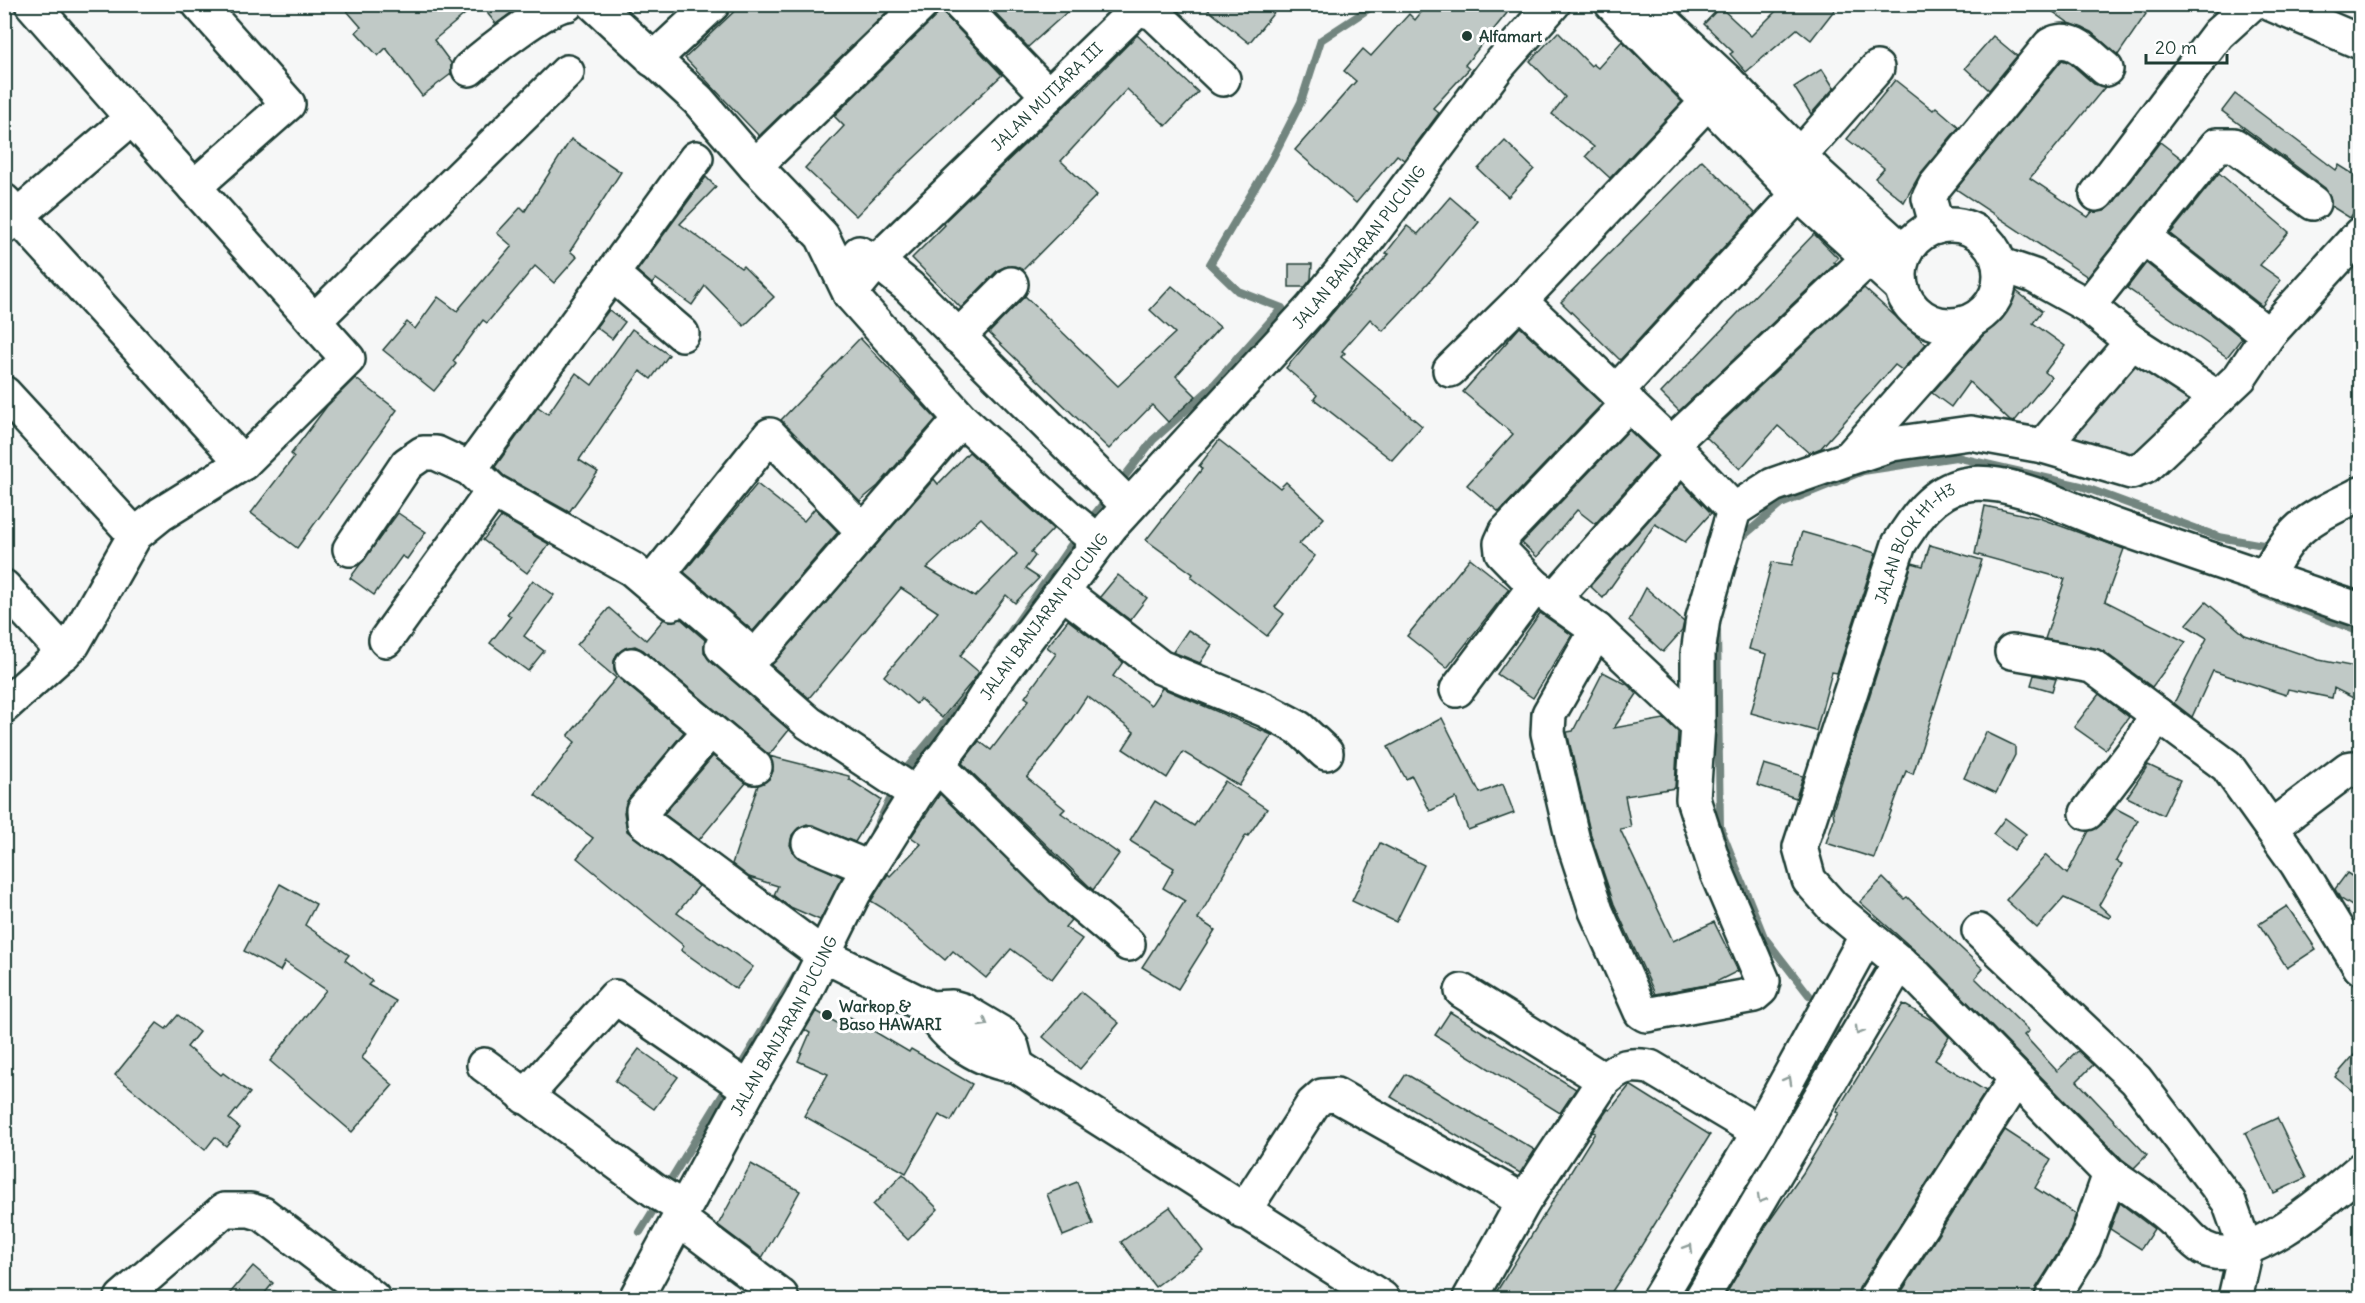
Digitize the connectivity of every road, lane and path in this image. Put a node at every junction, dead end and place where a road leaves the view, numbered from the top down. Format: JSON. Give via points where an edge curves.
{"nodes":[{"id":1,"x":32,"y":4,"type":"edge"},
{"id":2,"x":199,"y":4,"type":"edge"},
{"id":3,"x":567,"y":4,"type":"edge"},
{"id":4,"x":594,"y":4,"type":"edge"},
{"id":5,"x":713,"y":4,"type":"edge"},
{"id":6,"x":922,"y":4,"type":"edge"},
{"id":7,"x":960,"y":4,"type":"edge"},
{"id":8,"x":1553,"y":4,"type":"edge"},
{"id":9,"x":1612,"y":4,"type":"edge"},
{"id":10,"x":1645,"y":4,"type":"edge"},
{"id":11,"x":2251,"y":4,"type":"edge"},
{"id":12,"x":2271,"y":4,"type":"edge"},
{"id":13,"x":530,"y":12,"type":"edge"},
{"id":14,"x":2361,"y":42,"type":"edge"},
{"id":15,"x":653,"y":60,"type":"junction"},
{"id":16,"x":1877,"y":68,"type":"dead end"},
{"id":17,"x":469,"y":69,"type":"dead end"},
{"id":18,"x":2106,"y":69,"type":"dead end"},
{"id":19,"x":567,"y":72,"type":"dead end"},
{"id":20,"x":1223,"y":79,"type":"dead end"},
{"id":21,"x":1717,"y":92,"type":"junction"},
{"id":22,"x":1047,"y":94,"type":"junction"},
{"id":23,"x":132,"y":118,"type":"junction"},
{"id":24,"x":696,"y":158,"type":"dead end"},
{"id":25,"x":755,"y":166,"type":"junction"},
{"id":26,"x":1805,"y":175,"type":"junction"},
{"id":27,"x":194,"y":187,"type":"junction"},
{"id":28,"x":2097,"y":194,"type":"dead end"},
{"id":29,"x":2313,"y":203,"type":"dead end"},
{"id":30,"x":9,"y":215,"type":"edge"},
{"id":31,"x":1937,"y":227,"type":"junction"},
{"id":32,"x":2361,"y":234,"type":"edge"},
{"id":33,"x":822,"y":236,"type":"junction"},
{"id":34,"x":2145,"y":238,"type":"junction"},
{"id":35,"x":1887,"y":249,"type":"junction"},
{"id":36,"x":877,"y":261,"type":"junction"},
{"id":37,"x":1999,"y":264,"type":"junction"},
{"id":38,"x":612,"y":274,"type":"junction"},
{"id":39,"x":1011,"y":284,"type":"dead end"},
{"id":40,"x":850,"y":294,"type":"junction"},
{"id":41,"x":1520,"y":300,"type":"junction"},
{"id":42,"x":2088,"y":306,"type":"junction"},
{"id":43,"x":314,"y":321,"type":"junction"},
{"id":44,"x":1971,"y":321,"type":"junction"},
{"id":45,"x":682,"y":334,"type":"dead end"},
{"id":46,"x":2268,"y":335,"type":"junction"},
{"id":47,"x":958,"y":337,"type":"junction"},
{"id":48,"x":2132,"y":342,"type":"junction"},
{"id":49,"x":1450,"y":370,"type":"dead end"},
{"id":50,"x":4,"y":393,"type":"edge"},
{"id":51,"x":1622,"y":397,"type":"junction"},
{"id":52,"x":2218,"y":398,"type":"junction"},
{"id":53,"x":961,"y":419,"type":"junction"},
{"id":54,"x":2043,"y":446,"type":"junction"},
{"id":55,"x":1676,"y":450,"type":"junction"},
{"id":56,"x":1850,"y":458,"type":"junction"},
{"id":57,"x":243,"y":463,"type":"junction"},
{"id":58,"x":470,"y":469,"type":"junction"},
{"id":59,"x":493,"y":491,"type":"junction"},
{"id":60,"x":1116,"y":494,"type":"junction"},
{"id":61,"x":2361,"y":494,"type":"edge"},
{"id":62,"x":1734,"y":510,"type":"junction"},
{"id":63,"x":863,"y":531,"type":"junction"},
{"id":64,"x":1088,"y":532,"type":"junction"},
{"id":65,"x":135,"y":535,"type":"junction"},
{"id":66,"x":350,"y":549,"type":"dead end"},
{"id":67,"x":2266,"y":578,"type":"junction"},
{"id":68,"x":4,"y":587,"type":"edge"},
{"id":69,"x":1063,"y":592,"type":"junction"},
{"id":70,"x":1545,"y":593,"type":"junction"},
{"id":71,"x":2361,"y":610,"type":"edge"},
{"id":72,"x":1597,"y":630,"type":"junction"},
{"id":73,"x":386,"y":640,"type":"dead end"},
{"id":74,"x":2012,"y":652,"type":"dead end"},
{"id":75,"x":64,"y":653,"type":"junction"},
{"id":76,"x":632,"y":665,"type":"dead end"},
{"id":77,"x":1457,"y":690,"type":"dead end"},
{"id":78,"x":4,"y":706,"type":"edge"},
{"id":79,"x":2157,"y":714,"type":"junction"},
{"id":80,"x":1698,"y":725,"type":"junction"},
{"id":81,"x":710,"y":730,"type":"junction"},
{"id":82,"x":1326,"y":753,"type":"dead end"},
{"id":83,"x":937,"y":765,"type":"junction"},
{"id":84,"x":755,"y":767,"type":"dead end"},
{"id":85,"x":2361,"y":772,"type":"edge"},
{"id":86,"x":905,"y":785,"type":"junction"},
{"id":87,"x":2087,"y":813,"type":"dead end"},
{"id":88,"x":2271,"y":827,"type":"junction"},
{"id":89,"x":809,"y":843,"type":"dead end"},
{"id":90,"x":860,"y":864,"type":"junction"},
{"id":91,"x":1979,"y":931,"type":"dead end"},
{"id":92,"x":1867,"y":935,"type":"junction"},
{"id":93,"x":1128,"y":944,"type":"dead end"},
{"id":94,"x":814,"y":948,"type":"junction"},
{"id":95,"x":1899,"y":962,"type":"junction"},
{"id":96,"x":2361,"y":967,"type":"edge"},
{"id":97,"x":1846,"y":973,"type":"junction"},
{"id":98,"x":1462,"y":990,"type":"dead end"},
{"id":99,"x":1880,"y":994,"type":"junction"},
{"id":100,"x":484,"y":1065,"type":"dead end"},
{"id":101,"x":734,"y":1080,"type":"junction"},
{"id":102,"x":1604,"y":1080,"type":"junction"},
{"id":103,"x":2015,"y":1080,"type":"junction"},
{"id":104,"x":525,"y":1096,"type":"junction"},
{"id":105,"x":1759,"y":1132,"type":"junction"},
{"id":106,"x":2361,"y":1170,"type":"edge"},
{"id":107,"x":2110,"y":1174,"type":"junction"},
{"id":108,"x":1524,"y":1201,"type":"junction"},
{"id":109,"x":671,"y":1204,"type":"junction"},
{"id":110,"x":1243,"y":1212,"type":"junction"},
{"id":111,"x":2246,"y":1250,"type":"junction"},
{"id":112,"x":781,"y":1296,"type":"dead end"},
{"id":113,"x":122,"y":1299,"type":"edge"},
{"id":114,"x":373,"y":1299,"type":"edge"},
{"id":115,"x":636,"y":1299,"type":"edge"},
{"id":116,"x":1382,"y":1299,"type":"edge"},
{"id":117,"x":1470,"y":1299,"type":"edge"},
{"id":118,"x":1659,"y":1299,"type":"edge"},
{"id":119,"x":1702,"y":1299,"type":"edge"},
{"id":120,"x":1875,"y":1299,"type":"edge"},
{"id":121,"x":2052,"y":1299,"type":"edge"},
{"id":122,"x":2235,"y":1299,"type":"edge"}],
"edges":[{"from":1,"to":23,"type":"street"},
{"from":2,"to":27,"type":"street","via":[[288,104]]},
{"from":3,"to":13,"type":"street"},
{"from":4,"to":15,"type":"street"},
{"from":5,"to":15,"type":"street"},
{"from":6,"to":25,"type":"street"},
{"from":7,"to":22,"type":"street"},
{"from":8,"to":60,"type":"street","name":"JALAN BANJARAN PUCUNG","via":[[1499,65],[1311,309]]},
{"from":9,"to":21,"type":"street"},
{"from":10,"to":21,"type":"street"},
{"from":11,"to":28,"type":"street","via":[[2218,34]]},
{"from":12,"to":14,"type":"street"},
{"from":13,"to":17,"type":"street"},
{"from":15,"to":25,"type":"street","via":[[698,100]]},
{"from":16,"to":26,"type":"street"},
{"from":18,"to":31,"type":"street","via":[[2069,41],[2059,39],[2050,45],[1935,186],[1929,198]]},
{"from":19,"to":43,"type":"street"},
{"from":20,"to":22,"type":"street","name":"JALAN MUTIARA III","via":[[1166,22],[1143,10],[1134,12]]},
{"from":21,"to":26,"type":"street"},
{"from":21,"to":41,"type":"street"},
{"from":22,"to":36,"type":"street","name":"JALAN MUTIARA III","via":[[1000,145]]},
{"from":23,"to":27,"type":"street"},
{"from":23,"to":30,"type":"street"},
{"from":24,"to":38,"type":"street"},
{"from":25,"to":33,"type":"street"},
{"from":26,"to":35,"type":"street"},
{"from":26,"to":51,"type":"street"},
{"from":27,"to":43,"type":"street"},
{"from":29,"to":34,"type":"street","via":[[2234,145],[2217,146]]},
{"from":30,"to":57,"type":"street"},
{"from":31,"to":35,"type":"street"},
{"from":31,"to":37,"type":"street","via":[[1961,227],[1982,237]]},
{"from":32,"to":46,"type":"street"},
{"from":33,"to":36,"type":"street"},
{"from":33,"to":40,"type":"street"},
{"from":34,"to":42,"type":"street"},
{"from":34,"to":46,"type":"street"},
{"from":35,"to":44,"type":"street","via":[[1908,303],[1920,316],[1954,325]]},
{"from":35,"to":55,"type":"street"},
{"from":36,"to":40,"type":"street","name":"JALAN MUTIARA III"},
{"from":36,"to":47,"type":"street"},
{"from":37,"to":42,"type":"street","via":[[2034,276]]},
{"from":37,"to":44,"type":"street","via":[[1995,298]]},
{"from":38,"to":45,"type":"street"},
{"from":38,"to":58,"type":"street"},
{"from":39,"to":47,"type":"street"},
{"from":40,"to":53,"type":"street"},
{"from":41,"to":49,"type":"street"},
{"from":41,"to":51,"type":"street"},
{"from":42,"to":48,"type":"street"},
{"from":43,"to":57,"type":"street","via":[[348,359]]},
{"from":44,"to":56,"type":"street"},
{"from":46,"to":52,"type":"street","via":[[2240,377]]},
{"from":47,"to":60,"type":"street"},
{"from":48,"to":52,"type":"street"},
{"from":48,"to":54,"type":"street"},
{"from":50,"to":65,"type":"street"},
{"from":51,"to":55,"type":"street"},
{"from":51,"to":70,"type":"street","via":[[1506,532],[1501,543],[1502,552]]},
{"from":52,"to":54,"type":"street","via":[[2145,466],[2131,472]]},
{"from":53,"to":63,"type":"street"},
{"from":53,"to":64,"type":"street"},
{"from":54,"to":56,"type":"street","via":[[1970,432],[1892,444]]},
{"from":55,"to":62,"type":"street"},
{"from":55,"to":70,"type":"street"},
{"from":56,"to":62,"type":"street","via":[[1773,485]]},
{"from":57,"to":65,"type":"street","via":[[161,514]]},
{"from":58,"to":59,"type":"street"},
{"from":58,"to":66,"type":"street","via":[[436,453],[423,453],[407,464]]},
{"from":59,"to":73,"type":"street"},
{"from":59,"to":86,"type":"street","via":[[632,569],[809,723]]},
{"from":60,"to":64,"type":"street","name":"JALAN BANJARAN PUCUNG"},
{"from":61,"to":67,"type":"street","via":[[2308,520],[2282,546]]},
{"from":62,"to":80,"type":"street","via":[[1703,618],[1698,654]]},
{"from":63,"to":63,"type":"street","via":[[770,435],[661,571],[666,581],[744,648],[755,653]]},
{"from":64,"to":69,"type":"street","name":"JALAN BANJARAN PUCUNG"},
{"from":65,"to":75,"type":"street","via":[[73,644]]},
{"from":67,"to":71,"type":"street","name":"JALAN BLOK H1-H3"},
{"from":67,"to":92,"type":"street","name":"JALAN BLOK H1-H3","via":[[2112,525],[2064,504],[1990,484],[1964,484],[1940,494],[1916,518],[1899,544],[1800,847],[1809,880],[1833,907]]},
{"from":68,"to":75,"type":"street"},
{"from":69,"to":82,"type":"street","via":[[1160,667],[1265,710],[1299,728]]},
{"from":69,"to":83,"type":"street","name":"JALAN BANJARAN PUCUNG"},
{"from":70,"to":72,"type":"street"},
{"from":70,"to":77,"type":"street"},
{"from":72,"to":80,"type":"street"},
{"from":72,"to":80,"type":"street","via":[[1549,714],[1548,733],[1573,841],[1596,911],[1646,1015],[1754,995],[1763,981],[1717,873],[1693,799]]},
{"from":74,"to":79,"type":"street","via":[[2092,666]]},
{"from":75,"to":78,"type":"street"},
{"from":76,"to":81,"type":"street"},
{"from":79,"to":87,"type":"street","via":[[2139,745]]},
{"from":79,"to":88,"type":"street","via":[[2227,766]]},
{"from":81,"to":84,"type":"street"},
{"from":81,"to":94,"type":"street","via":[[643,810],[644,822]]},
{"from":83,"to":86,"type":"street","name":"JALAN BANJARAN PUCUNG"},
{"from":83,"to":93,"type":"street","via":[[1063,889]]},
{"from":85,"to":88,"type":"street","via":[[2348,769]]},
{"from":86,"to":90,"type":"street","name":"JALAN BANJARAN PUCUNG"},
{"from":88,"to":96,"type":"street"},
{"from":89,"to":90,"type":"street"},
{"from":90,"to":94,"type":"street","name":"JALAN BANJARAN PUCUNG"},
{"from":91,"to":111,"type":"street","via":[[2136,1080],[2229,1202]]},
{"from":92,"to":95,"type":"street","name":"JALAN BLOK H1-H3"},
{"from":92,"to":97,"type":"street"},
{"from":94,"to":101,"type":"street","name":"JALAN BANJARAN PUCUNG","via":[[801,1000]]},
{"from":94,"to":110,"type":"street","via":[[930,1008],[945,1032],[997,1064],[1017,1066]]},
{"from":95,"to":99,"type":"street"},
{"from":95,"to":103,"type":"street","name":"JALAN BLOK H1-H3"},
{"from":97,"to":99,"type":"street"},
{"from":105,"to":97,"type":"street","one_way":true},
{"from":98,"to":102,"type":"street"},
{"from":99,"to":119,"type":"street","one_way":true},
{"from":100,"to":104,"type":"street"},
{"from":101,"to":104,"type":"street","via":[[615,997]]},
{"from":101,"to":109,"type":"street","name":"JALAN BANJARAN PUCUNG"},
{"from":102,"to":105,"type":"street","via":[[1630,1064],[1650,1067]]},
{"from":102,"to":108,"type":"street"},
{"from":103,"to":107,"type":"street","name":"JALAN BLOK H1-H3"},
{"from":103,"to":120,"type":"street"},
{"from":104,"to":109,"type":"street"},
{"from":118,"to":105,"type":"street","one_way":true},
{"from":106,"to":111,"type":"street","via":[[2318,1206]]},
{"from":107,"to":111,"type":"street","name":"JALAN BLOK H1-H3","via":[[2174,1220],[2205,1249],[2221,1253]]},
{"from":107,"to":121,"type":"street","via":[[2084,1247]]},
{"from":108,"to":110,"type":"street","via":[[1336,1095],[1322,1096],[1313,1104]]},
{"from":108,"to":117,"type":"street"},
{"from":109,"to":112,"type":"street"},
{"from":109,"to":115,"type":"street","name":"JALAN BANJARAN PUCUNG"},
{"from":110,"to":116,"type":"street"},
{"from":111,"to":122,"type":"street"},
{"from":113,"to":114,"type":"street","via":[[224,1210],[249,1210],[283,1227]]}]}
